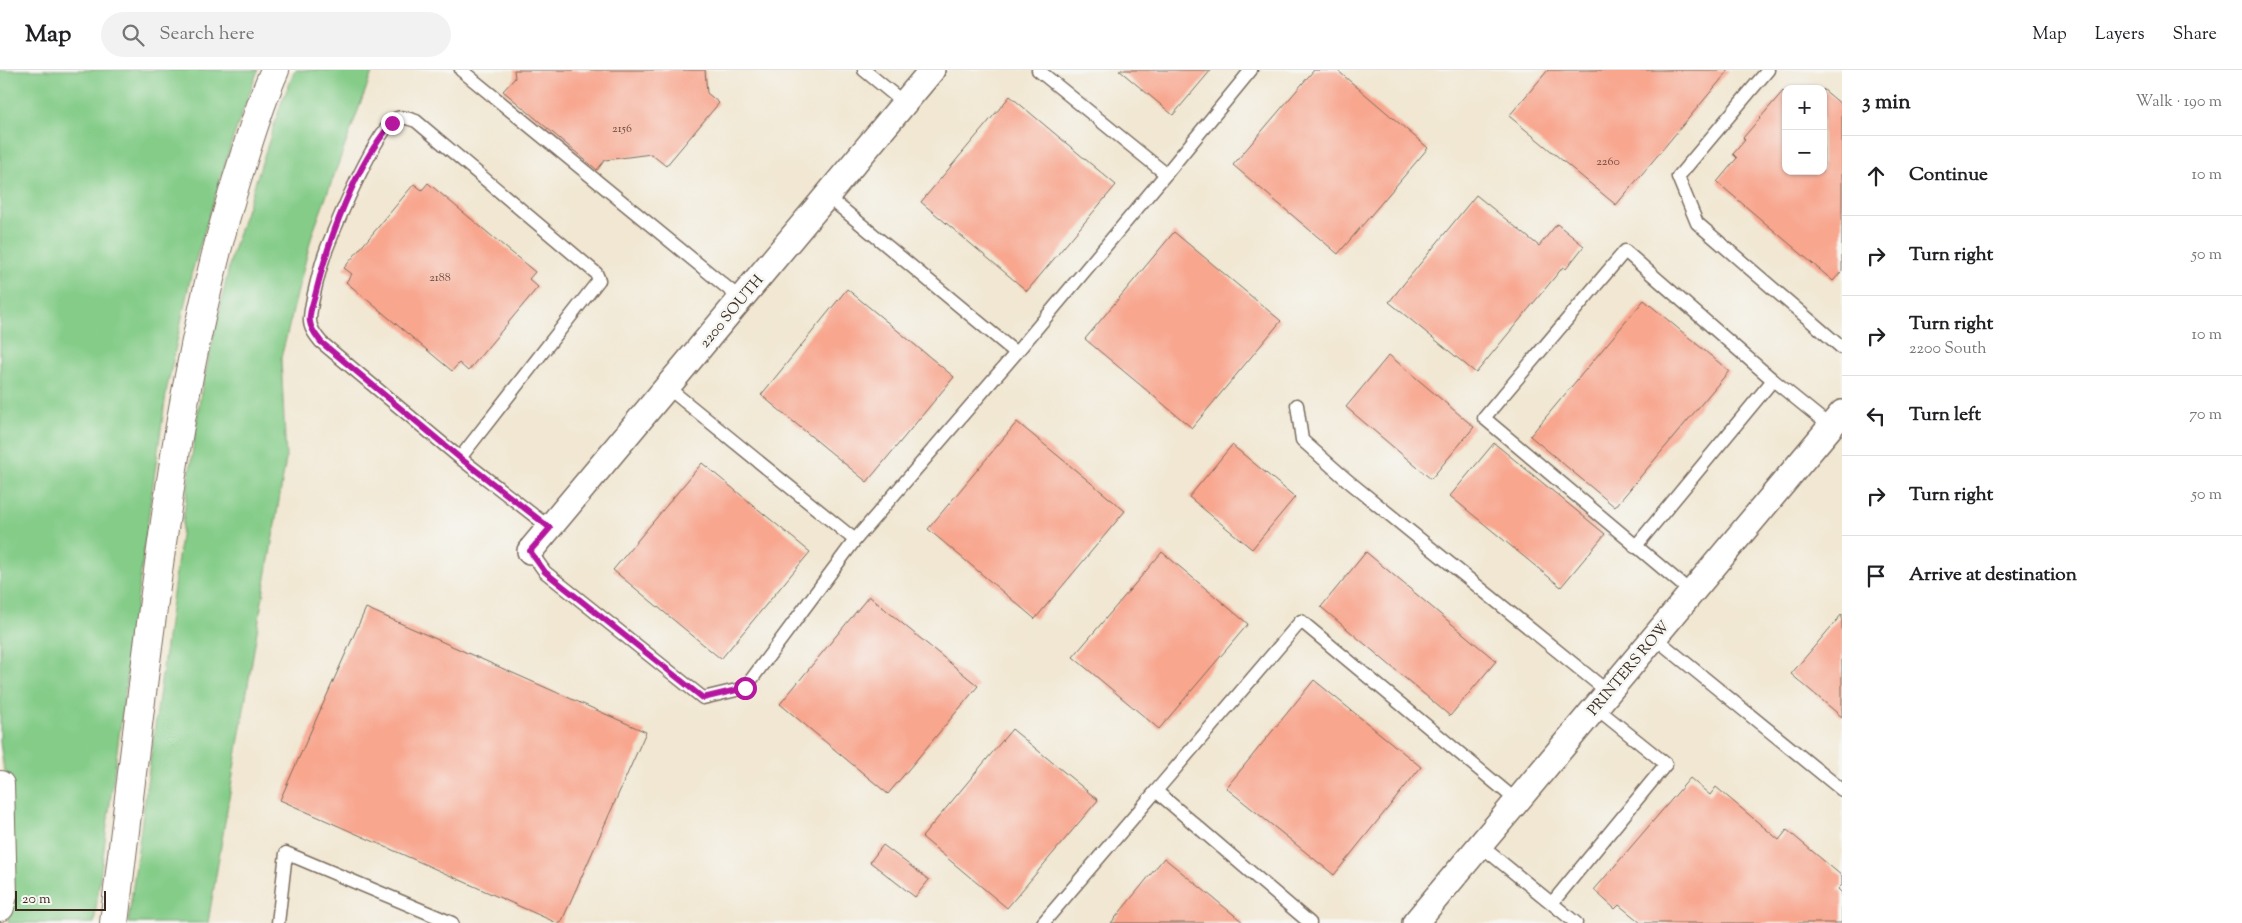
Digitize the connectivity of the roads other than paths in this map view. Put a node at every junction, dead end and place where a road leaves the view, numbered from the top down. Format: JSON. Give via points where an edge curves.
{"nodes":[{"id":1,"x":275,"y":70,"type":"edge"},
{"id":2,"x":461,"y":70,"type":"edge"},
{"id":3,"x":864,"y":70,"type":"edge"},
{"id":4,"x":932,"y":70,"type":"edge"},
{"id":5,"x":1038,"y":70,"type":"edge"},
{"id":6,"x":1251,"y":70,"type":"edge"},
{"id":7,"x":1768,"y":70,"type":"edge"},
{"id":8,"x":904,"y":103,"type":"junction"},
{"id":9,"x":1166,"y":174,"type":"junction"},
{"id":10,"x":827,"y":196,"type":"junction"},
{"id":11,"x":740,"y":299,"type":"junction"},
{"id":12,"x":1842,"y":348,"type":"edge"},
{"id":13,"x":1016,"y":353,"type":"junction"},
{"id":14,"x":1773,"y":380,"type":"junction"},
{"id":15,"x":667,"y":386,"type":"junction"},
{"id":16,"x":1297,"y":405,"type":"dead end"},
{"id":17,"x":1836,"y":420,"type":"edge"},
{"id":18,"x":460,"y":458,"type":"junction"},
{"id":19,"x":550,"y":528,"type":"junction"},
{"id":20,"x":855,"y":540,"type":"junction"},
{"id":21,"x":1635,"y":547,"type":"junction"},
{"id":22,"x":530,"y":551,"type":"joint"},
{"id":23,"x":1692,"y":593,"type":"junction"},
{"id":24,"x":1654,"y":637,"type":"junction"},
{"id":25,"x":1602,"y":700,"type":"junction"},
{"id":26,"x":0,"y":785,"type":"edge"},
{"id":27,"x":1842,"y":790,"type":"edge"},
{"id":28,"x":1156,"y":791,"type":"junction"},
{"id":29,"x":1517,"y":801,"type":"junction"},
{"id":30,"x":1480,"y":845,"type":"junction"},
{"id":31,"x":1552,"y":903,"type":"junction"},
{"id":32,"x":0,"y":907,"type":"edge"},
{"id":33,"x":114,"y":923,"type":"edge"},
{"id":34,"x":278,"y":923,"type":"edge"},
{"id":35,"x":452,"y":923,"type":"edge"},
{"id":36,"x":1043,"y":923,"type":"edge"},
{"id":37,"x":1310,"y":923,"type":"edge"},
{"id":38,"x":1415,"y":923,"type":"edge"},
{"id":39,"x":1576,"y":923,"type":"edge"}],
"edges":[{"from":1,"to":33,"type":"highway","via":[[218,242],[193,345],[144,669]]},
{"from":2,"to":11,"type":"lane"},
{"from":3,"to":8,"type":"lane"},
{"from":4,"to":8,"type":"street","name":"2200 SOUTH"},
{"from":5,"to":9,"type":"lane"},
{"from":6,"to":9,"type":"lane"},
{"from":7,"to":12,"type":"lane","via":[[1678,177],[1697,223]]},
{"from":8,"to":10,"type":"street","name":"2200 SOUTH"},
{"from":9,"to":13,"type":"lane"},
{"from":10,"to":11,"type":"street","name":"2200 SOUTH"},
{"from":10,"to":13,"type":"lane"},
{"from":11,"to":15,"type":"street","name":"2200 SOUTH"},
{"from":13,"to":20,"type":"lane"},
{"from":14,"to":17,"type":"lane"},
{"from":14,"to":21,"type":"lane"},
{"from":14,"to":21,"type":"lane","via":[[1625,251],[1484,418]]},
{"from":15,"to":19,"type":"street","name":"2200 SOUTH"},
{"from":15,"to":20,"type":"lane"},
{"from":16,"to":25,"type":"lane","via":[[1302,440]]},
{"from":17,"to":23,"type":"street","name":"PRINTERS ROW"},
{"from":18,"to":18,"type":"lane","via":[[599,280],[596,273],[416,120],[397,118],[383,133],[357,180],[326,250],[309,320],[321,342]]},
{"from":18,"to":19,"type":"lane"},
{"from":19,"to":22,"type":"street","name":"2200 SOUTH"},
{"from":20,"to":22,"type":"lane","via":[[745,688],[703,698],[545,572]]},
{"from":21,"to":23,"type":"lane"},
{"from":23,"to":24,"type":"street","name":"PRINTERS ROW"},
{"from":24,"to":25,"type":"street","name":"PRINTERS ROW"},
{"from":24,"to":27,"type":"lane"},
{"from":25,"to":29,"type":"street","name":"PRINTERS ROW"},
{"from":25,"to":31,"type":"lane","via":[[1666,764]]},
{"from":26,"to":32,"type":"highway","via":[[3,895]]},
{"from":28,"to":29,"type":"lane","via":[[1301,621]]},
{"from":28,"to":36,"type":"lane"},
{"from":28,"to":37,"type":"lane"},
{"from":29,"to":30,"type":"street","name":"PRINTERS ROW"},
{"from":30,"to":31,"type":"lane"},
{"from":30,"to":38,"type":"street","name":"PRINTERS ROW"},
{"from":31,"to":39,"type":"lane"},
{"from":34,"to":35,"type":"lane","via":[[286,853]]}]}
